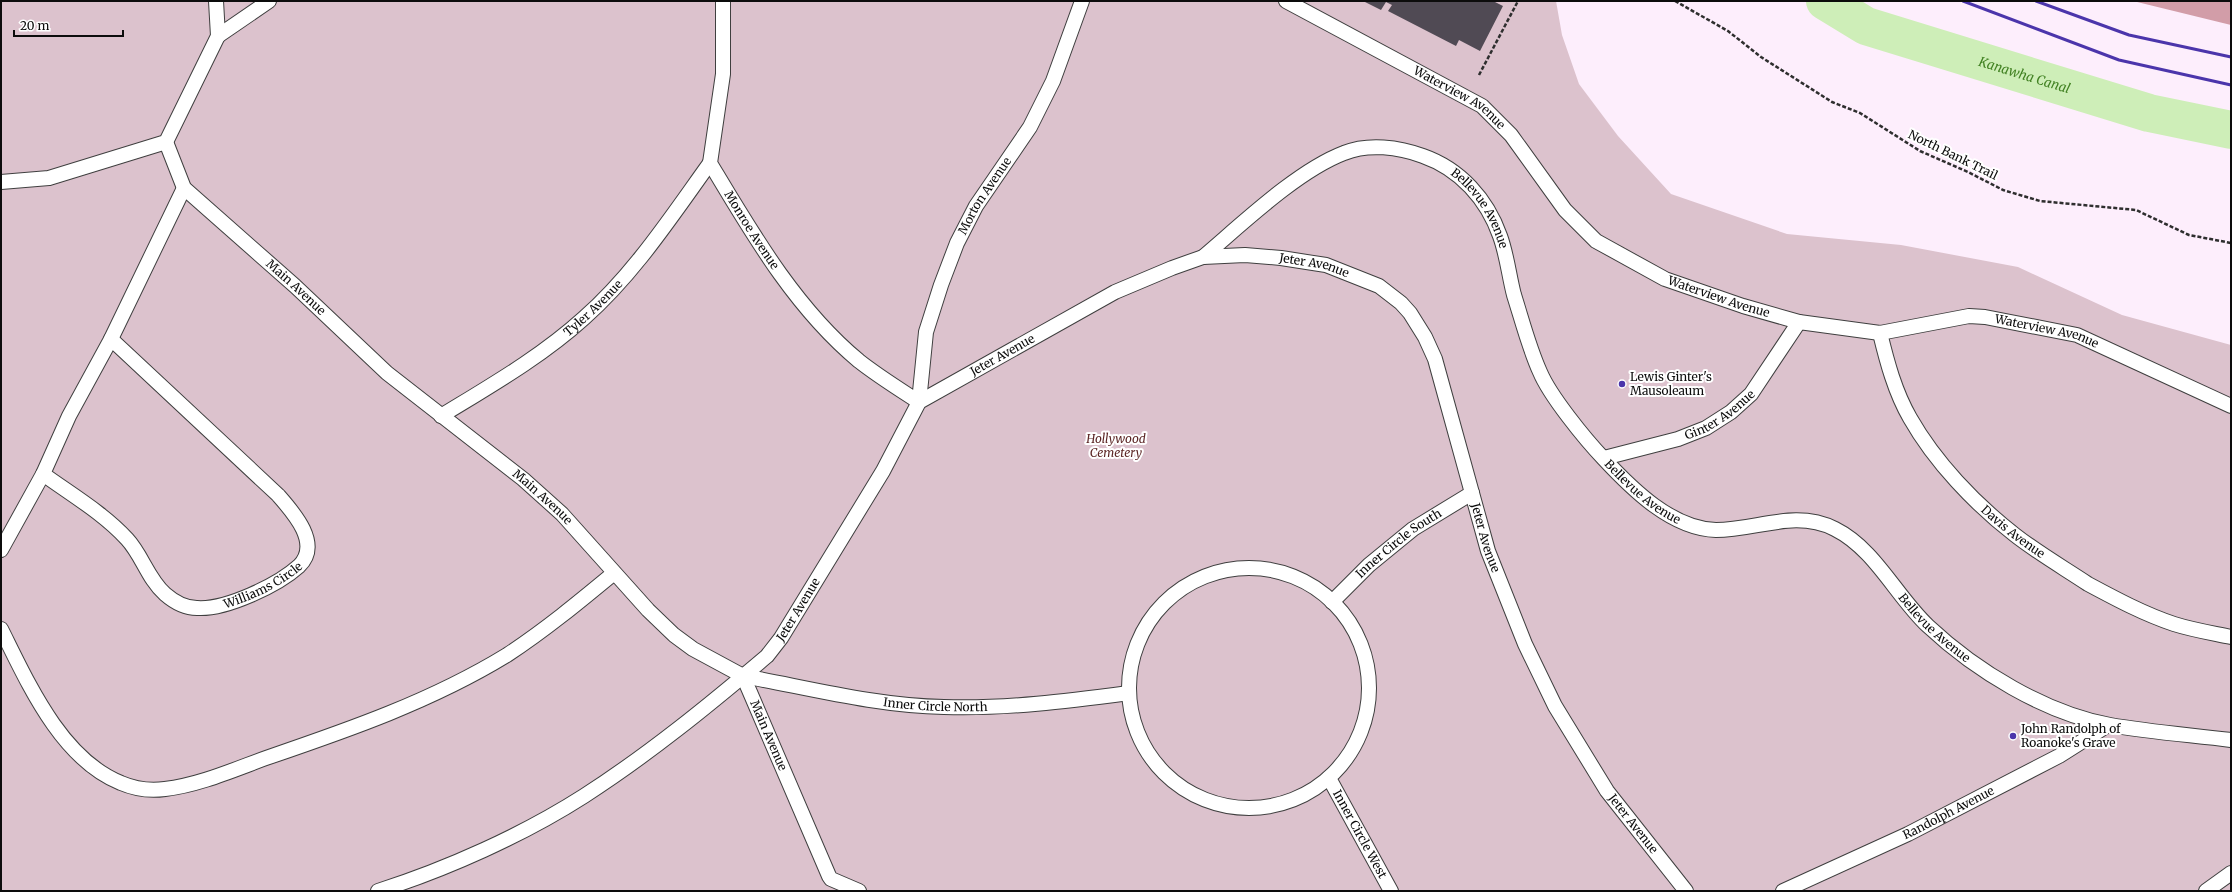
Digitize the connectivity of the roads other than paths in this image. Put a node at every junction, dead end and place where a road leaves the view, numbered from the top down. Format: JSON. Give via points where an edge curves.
{"nodes":[{"id":1,"x":216,"y":1,"type":"edge"},
{"id":2,"x":269,"y":1,"type":"edge"},
{"id":3,"x":723,"y":1,"type":"edge"},
{"id":4,"x":1082,"y":1,"type":"edge"},
{"id":5,"x":1286,"y":1,"type":"edge"},
{"id":6,"x":218,"y":36,"type":"junction"},
{"id":7,"x":166,"y":142,"type":"junction"},
{"id":8,"x":710,"y":163,"type":"junction"},
{"id":9,"x":1,"y":182,"type":"edge"},
{"id":10,"x":184,"y":188,"type":"junction"},
{"id":11,"x":1203,"y":257,"type":"junction"},
{"id":12,"x":1799,"y":322,"type":"junction"},
{"id":13,"x":1880,"y":333,"type":"junction"},
{"id":14,"x":111,"y":339,"type":"junction"},
{"id":15,"x":919,"y":402,"type":"junction"},
{"id":16,"x":2231,"y":406,"type":"edge"},
{"id":17,"x":442,"y":416,"type":"junction"},
{"id":18,"x":1604,"y":458,"type":"junction"},
{"id":19,"x":43,"y":474,"type":"junction"},
{"id":20,"x":1472,"y":493,"type":"junction"},
{"id":21,"x":1,"y":550,"type":"edge"},
{"id":22,"x":614,"y":573,"type":"junction"},
{"id":23,"x":1332,"y":602,"type":"junction"},
{"id":24,"x":1,"y":629,"type":"edge"},
{"id":25,"x":2231,"y":637,"type":"edge"},
{"id":26,"x":743,"y":676,"type":"junction"},
{"id":27,"x":1129,"y":693,"type":"junction"},
{"id":28,"x":2108,"y":725,"type":"junction"},
{"id":29,"x":2231,"y":740,"type":"edge"},
{"id":30,"x":1329,"y":778,"type":"junction"},
{"id":31,"x":2231,"y":873,"type":"edge"},
{"id":32,"x":828,"y":885,"type":"edge"},
{"id":33,"x":378,"y":891,"type":"edge"},
{"id":34,"x":859,"y":891,"type":"edge"},
{"id":35,"x":1391,"y":891,"type":"edge"},
{"id":36,"x":1686,"y":891,"type":"edge"},
{"id":37,"x":1784,"y":891,"type":"edge"},
{"id":38,"x":2206,"y":891,"type":"edge"}],
"edges":[{"from":1,"to":6,"type":"lane"},
{"from":2,"to":6,"type":"lane"},
{"from":3,"to":8,"type":"lane","via":[[723,74]]},
{"from":4,"to":15,"type":"lane","name":"Morton Avenue","via":[[1053,81],[1030,127],[976,206],[957,243],[926,332]]},
{"from":5,"to":12,"type":"lane","name":"Waterview Avenue","via":[[1482,106],[1511,135],[1565,210],[1596,241],[1674,283]]},
{"from":6,"to":7,"type":"lane"},
{"from":7,"to":9,"type":"lane","via":[[49,178]]},
{"from":7,"to":10,"type":"lane","name":"Main Avenue"},
{"from":8,"to":15,"type":"lane","name":"Monroe Avenue","via":[[769,258],[809,309],[858,359],[880,377]]},
{"from":8,"to":17,"type":"lane","name":"Tyler Avenue","via":[[641,259],[584,318],[532,359]]},
{"from":10,"to":14,"type":"lane"},
{"from":10,"to":17,"type":"lane","name":"Main Avenue","via":[[295,286],[377,365]]},
{"from":11,"to":15,"type":"lane","name":"Jeter Avenue","via":[[1115,292]]},
{"from":11,"to":18,"type":"lane","name":"Bellevue Avenue","via":[[1313,169],[1345,152],[1389,148],[1411,152],[1439,162],[1467,183],[1488,208],[1501,238],[1514,294],[1538,369],[1551,392]]},
{"from":11,"to":20,"type":"lane","name":"Jeter Avenue","via":[[1265,256],[1326,265],[1379,286],[1400,303],[1426,337],[1435,359]]},
{"from":12,"to":13,"type":"lane","name":"Waterview Avenue"},
{"from":12,"to":18,"type":"lane","name":"Ginter Avenue","via":[[1751,394],[1731,412],[1706,428],[1678,440]]},
{"from":13,"to":16,"type":"lane","name":"Waterview Avenue","via":[[1969,316],[2060,331],[2077,335]]},
{"from":13,"to":25,"type":"lane","name":"Davis Avenue","via":[[1890,372],[1919,432],[1956,480],[2003,526],[2088,584],[2108,594],[2175,624]]},
{"from":14,"to":19,"type":"lane","via":[[69,416]]},
{"from":14,"to":19,"type":"lane","name":"Williams Circle","via":[[278,495],[302,525],[307,542],[305,558],[299,566],[280,580],[258,592],[210,607],[184,606],[164,593],[156,584],[133,546],[112,525]]},
{"from":15,"to":26,"type":"lane","name":"Jeter Avenue","via":[[883,471],[781,638],[767,656]]},
{"from":17,"to":22,"type":"lane","name":"Main Avenue","via":[[523,479],[562,514]]},
{"from":18,"to":28,"type":"lane","name":"Bellevue Avenue","via":[[1636,489],[1665,512],[1697,527],[1728,529],[1800,519],[1832,527],[1847,536],[1867,554],[1904,601],[1931,629],[1977,664],[2032,698]]},
{"from":19,"to":21,"type":"lane"},
{"from":20,"to":23,"type":"lane","name":"Inner Circle South","via":[[1412,529],[1369,565]]},
{"from":20,"to":36,"type":"lane","name":"Jeter Avenue","via":[[1495,571],[1525,644],[1555,706],[1615,803]]},
{"from":22,"to":24,"type":"lane","via":[[543,630],[506,655],[451,686],[376,718],[287,751],[196,782],[165,789],[142,789],[121,783],[84,760],[46,714]]},
{"from":22,"to":26,"type":"lane","name":"Main Avenue","via":[[648,610],[682,641]]},
{"from":23,"to":27,"type":"lane","via":[[1305,582],[1273,570],[1238,568],[1205,576],[1176,593],[1152,618],[1136,648]]},
{"from":23,"to":30,"type":"lane","via":[[1344,615],[1362,646],[1369,688],[1366,717],[1360,734],[1352,750]]},
{"from":26,"to":27,"type":"lane","name":"Inner Circle North","via":[[882,702],[944,707],[1042,705]]},
{"from":26,"to":32,"type":"lane","name":"Main Avenue"},
{"from":26,"to":33,"type":"lane","name":"Jeter Avenue","via":[[656,746],[552,815],[449,864]]},
{"from":27,"to":30,"type":"lane","via":[[1139,733],[1153,758],[1169,776],[1198,796],[1231,806],[1266,807],[1300,797]]},
{"from":28,"to":29,"type":"lane","name":"Bellevue Avenue"},
{"from":28,"to":37,"type":"lane","name":"Randolph Avenue","via":[[2059,756],[1922,826]]},
{"from":30,"to":35,"type":"lane","name":"Inner Circle West"},
{"from":31,"to":38,"type":"lane"},
{"from":32,"to":34,"type":"lane","name":"Main Avenue"}]}
